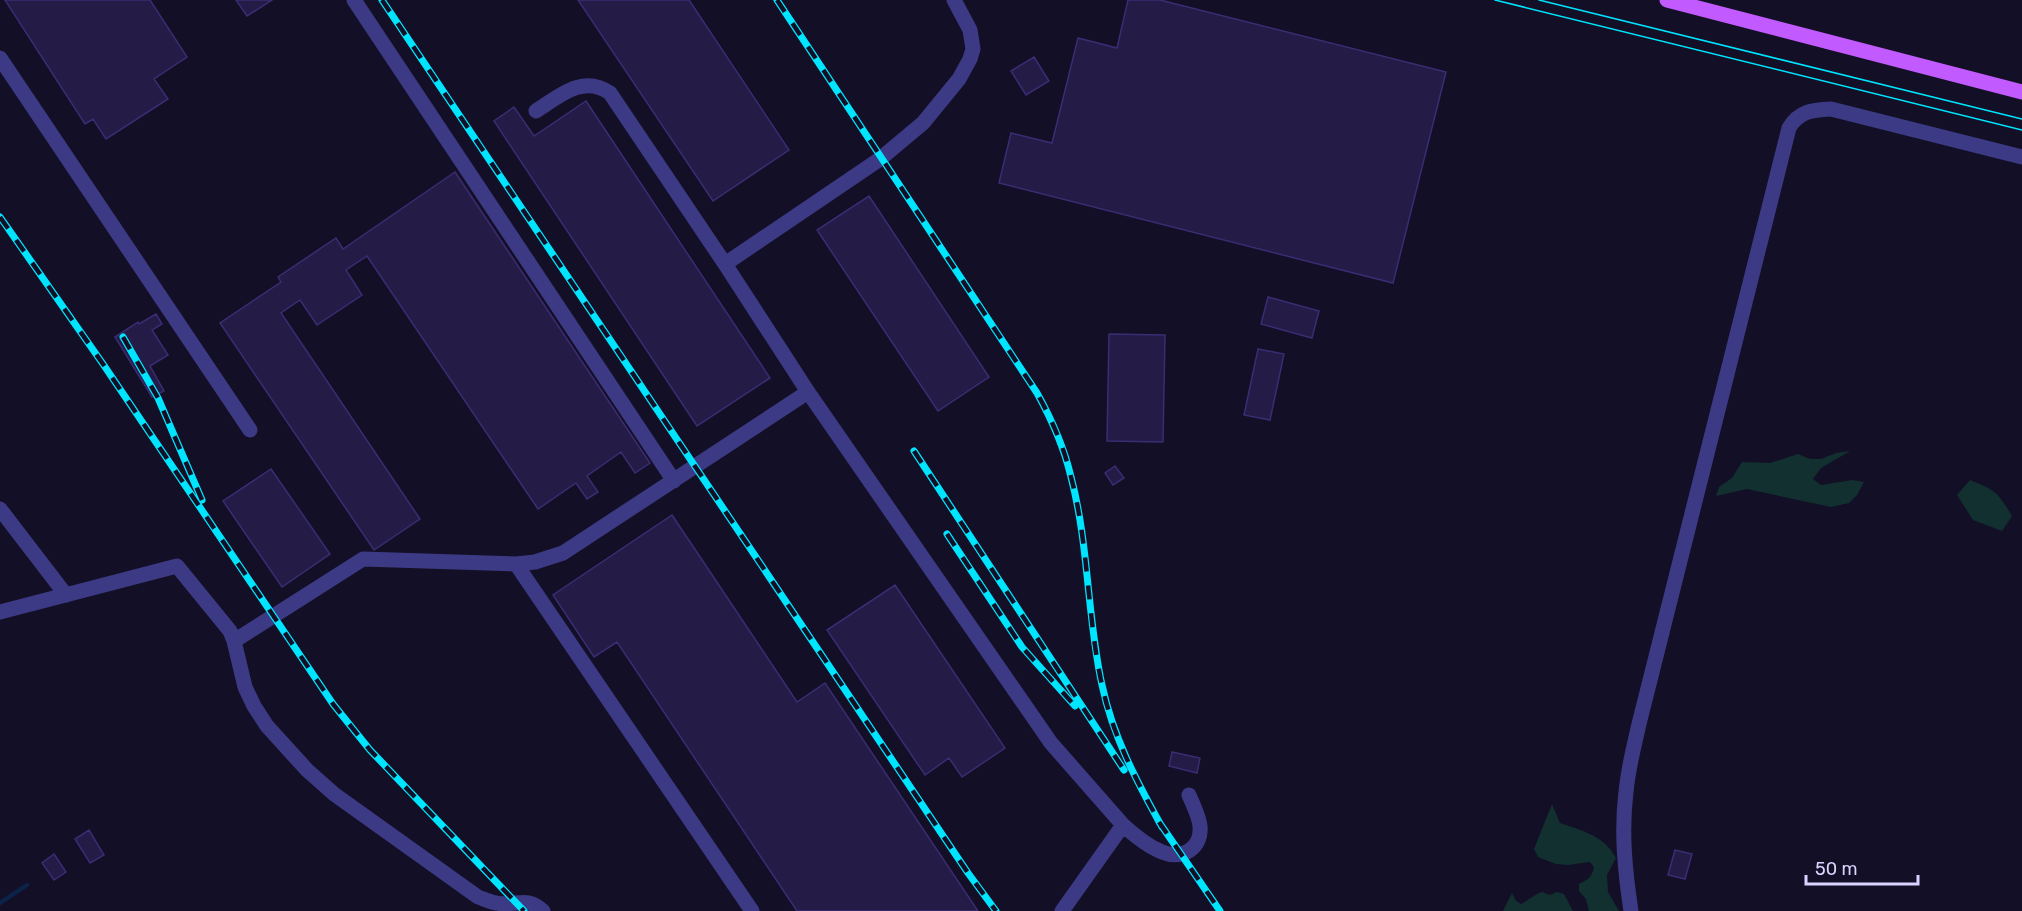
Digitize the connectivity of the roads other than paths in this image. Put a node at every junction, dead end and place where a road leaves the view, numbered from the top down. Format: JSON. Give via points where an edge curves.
{"nodes":[{"id":1,"x":354,"y":0,"type":"edge"},
{"id":2,"x":954,"y":0,"type":"edge"},
{"id":3,"x":1666,"y":0,"type":"edge"},
{"id":4,"x":0,"y":58,"type":"edge"},
{"id":5,"x":2022,"y":92,"type":"edge"},
{"id":6,"x":536,"y":111,"type":"dead end"},
{"id":7,"x":2022,"y":157,"type":"edge"},
{"id":8,"x":725,"y":264,"type":"junction"},
{"id":9,"x":808,"y":392,"type":"junction"},
{"id":10,"x":250,"y":430,"type":"dead end"},
{"id":11,"x":674,"y":481,"type":"junction"},
{"id":12,"x":0,"y":509,"type":"edge"},
{"id":13,"x":516,"y":564,"type":"junction"},
{"id":14,"x":66,"y":595,"type":"junction"},
{"id":15,"x":0,"y":612,"type":"edge"},
{"id":16,"x":234,"y":641,"type":"junction"},
{"id":17,"x":1189,"y":795,"type":"dead end"},
{"id":18,"x":1123,"y":825,"type":"junction"},
{"id":19,"x":543,"y":911,"type":"edge"},
{"id":20,"x":752,"y":911,"type":"edge"},
{"id":21,"x":1062,"y":911,"type":"edge"},
{"id":22,"x":1631,"y":911,"type":"edge"}],
"edges":[{"from":1,"to":11,"type":"lane"},
{"from":2,"to":8,"type":"lane","via":[[970,30],[974,49],[959,79],[930,115],[880,159]]},
{"from":3,"to":5,"type":"main road"},
{"from":4,"to":10,"type":"lane"},
{"from":6,"to":8,"type":"lane","via":[[583,86],[594,85],[610,93]]},
{"from":7,"to":22,"type":"lane","via":[[1831,109],[1813,110],[1795,118],[1789,128],[1637,733],[1624,820],[1623,850]]},
{"from":8,"to":9,"type":"lane"},
{"from":9,"to":11,"type":"lane"},
{"from":9,"to":18,"type":"lane","via":[[1051,743]]},
{"from":11,"to":13,"type":"lane","via":[[563,554]]},
{"from":12,"to":14,"type":"lane"},
{"from":13,"to":16,"type":"lane","via":[[363,559]]},
{"from":13,"to":20,"type":"lane"},
{"from":14,"to":15,"type":"lane"},
{"from":14,"to":16,"type":"lane","via":[[177,566],[224,622]]},
{"from":16,"to":19,"type":"lane","via":[[245,687],[254,706],[267,726],[321,783],[478,897],[497,903],[528,901]]},
{"from":17,"to":18,"type":"lane","via":[[1200,827],[1197,843],[1189,852],[1162,852]]},
{"from":18,"to":21,"type":"lane"}]}
